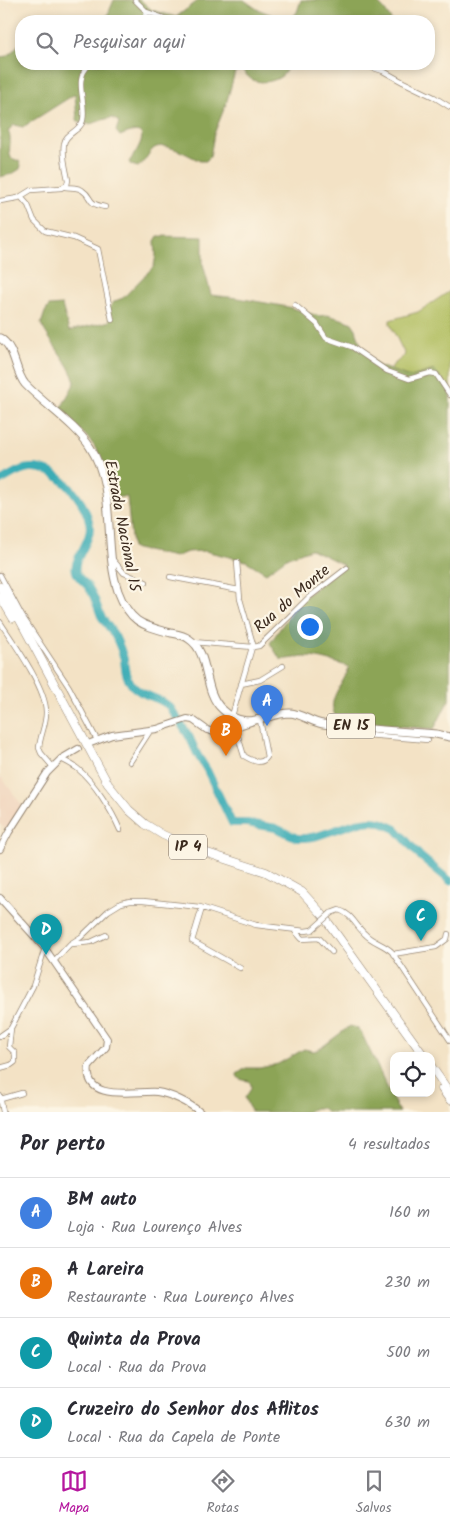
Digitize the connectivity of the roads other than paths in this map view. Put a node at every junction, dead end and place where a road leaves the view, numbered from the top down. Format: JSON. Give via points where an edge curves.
{"nodes":[{"id":1,"x":135,"y":0,"type":"edge"},
{"id":2,"x":147,"y":12,"type":"junction"},
{"id":3,"x":146,"y":15,"type":"edge"},
{"id":4,"x":155,"y":15,"type":"edge"},
{"id":5,"x":84,"y":70,"type":"edge"},
{"id":6,"x":380,"y":70,"type":"edge"},
{"id":7,"x":450,"y":107,"type":"edge"},
{"id":8,"x":65,"y":187,"type":"junction"},
{"id":9,"x":21,"y":196,"type":"junction"},
{"id":10,"x":0,"y":201,"type":"edge"},
{"id":11,"x":105,"y":207,"type":"dead end"},
{"id":12,"x":295,"y":305,"type":"dead end"},
{"id":13,"x":112,"y":320,"type":"dead end"},
{"id":14,"x":0,"y":338,"type":"edge"},
{"id":15,"x":450,"y":395,"type":"edge"},
{"id":16,"x":112,"y":559,"type":"junction"},
{"id":17,"x":237,"y":562,"type":"dead end"},
{"id":18,"x":347,"y":568,"type":"dead end"},
{"id":19,"x":0,"y":575,"type":"edge"},
{"id":20,"x":170,"y":577,"type":"dead end"},
{"id":21,"x":146,"y":582,"type":"dead end"},
{"id":22,"x":0,"y":587,"type":"edge"},
{"id":23,"x":239,"y":590,"type":"junction"},
{"id":24,"x":0,"y":596,"type":"edge"},
{"id":25,"x":0,"y":622,"type":"edge"},
{"id":26,"x":193,"y":642,"type":"junction"},
{"id":27,"x":253,"y":647,"type":"junction"},
{"id":28,"x":283,"y":666,"type":"dead end"},
{"id":29,"x":241,"y":684,"type":"junction"},
{"id":30,"x":258,"y":721,"type":"junction"},
{"id":31,"x":232,"y":723,"type":"junction"},
{"id":32,"x":350,"y":726,"type":"junction"},
{"id":33,"x":150,"y":731,"type":"junction"},
{"id":34,"x":450,"y":737,"type":"edge"},
{"id":35,"x":97,"y":740,"type":"junction"},
{"id":36,"x":428,"y":740,"type":"dead end"},
{"id":37,"x":88,"y":744,"type":"dead end"},
{"id":38,"x":78,"y":749,"type":"dead end"},
{"id":39,"x":61,"y":760,"type":"junction"},
{"id":40,"x":130,"y":762,"type":"dead end"},
{"id":41,"x":53,"y":767,"type":"junction"},
{"id":42,"x":120,"y":830,"type":"dead end"},
{"id":43,"x":0,"y":849,"type":"edge"},
{"id":44,"x":0,"y":898,"type":"edge"},
{"id":45,"x":202,"y":908,"type":"junction"},
{"id":46,"x":294,"y":930,"type":"junction"},
{"id":47,"x":448,"y":934,"type":"dead end"},
{"id":48,"x":106,"y":935,"type":"dead end"},
{"id":49,"x":70,"y":944,"type":"junction"},
{"id":50,"x":45,"y":948,"type":"junction"},
{"id":51,"x":332,"y":952,"type":"dead end"},
{"id":52,"x":394,"y":954,"type":"junction"},
{"id":53,"x":52,"y":959,"type":"junction"},
{"id":54,"x":41,"y":960,"type":"junction"},
{"id":55,"x":240,"y":968,"type":"dead end"},
{"id":56,"x":10,"y":1029,"type":"junction"},
{"id":57,"x":0,"y":1036,"type":"edge"},
{"id":58,"x":450,"y":1040,"type":"edge"},
{"id":59,"x":416,"y":1052,"type":"edge"},
{"id":60,"x":421,"y":1052,"type":"edge"},
{"id":61,"x":0,"y":1068,"type":"edge"},
{"id":62,"x":435,"y":1072,"type":"edge"},
{"id":63,"x":435,"y":1079,"type":"edge"},
{"id":64,"x":22,"y":1093,"type":"dead end"},
{"id":65,"x":450,"y":1093,"type":"edge"},
{"id":66,"x":0,"y":1098,"type":"edge"},
{"id":67,"x":450,"y":1100,"type":"edge"},
{"id":68,"x":3,"y":1112,"type":"edge"},
{"id":69,"x":200,"y":1112,"type":"edge"}],
"edges":[{"from":1,"to":2,"type":"street"},
{"from":2,"to":3,"type":"street"},
{"from":2,"to":4,"type":"street"},
{"from":5,"to":8,"type":"street","via":[[80,80],[81,124],[64,144],[68,180]]},
{"from":6,"to":7,"type":"street"},
{"from":8,"to":9,"type":"street","via":[[32,190]]},
{"from":8,"to":11,"type":"street","via":[[79,189],[92,203]]},
{"from":9,"to":10,"type":"street"},
{"from":9,"to":13,"type":"street","via":[[34,220],[45,230],[98,249]]},
{"from":12,"to":15,"type":"street","via":[[317,324],[328,340],[352,347],[379,367],[404,378],[436,374]]},
{"from":14,"to":16,"type":"main road","name":"Estrada Nacional 15","via":[[11,350],[22,379],[80,435],[94,454],[107,500]]},
{"from":16,"to":21,"type":"street","via":[[124,572]]},
{"from":16,"to":26,"type":"main road","name":"Estrada Nacional 15","via":[[118,590],[136,620]]},
{"from":17,"to":23,"type":"street"},
{"from":18,"to":27,"type":"street","name":"Rua do Monte","via":[[308,598],[262,643]]},
{"from":19,"to":35,"type":"street","via":[[22,616],[71,690]]},
{"from":20,"to":23,"type":"street"},
{"from":22,"to":60,"type":"highway","number":"IP 4","via":[[108,784],[124,805],[145,824],[169,838],[266,872],[302,892],[327,921]]},
{"from":23,"to":27,"type":"street"},
{"from":24,"to":59,"type":"highway","number":"IP 4","via":[[111,796],[124,812],[167,843],[264,876],[300,896],[335,938]]},
{"from":25,"to":41,"type":"street","via":[[26,660],[45,702],[46,715],[39,748]]},
{"from":26,"to":27,"type":"street"},
{"from":26,"to":31,"type":"main road","via":[[201,654],[214,699]]},
{"from":27,"to":29,"type":"street"},
{"from":28,"to":29,"type":"street","via":[[260,680]]},
{"from":29,"to":31,"type":"street"},
{"from":30,"to":31,"type":"main road","number":"EN 15"},
{"from":30,"to":31,"type":"street","via":[[267,757],[258,762],[244,756]]},
{"from":30,"to":32,"type":"main road","number":"EN 15","via":[[292,714],[319,723]]},
{"from":31,"to":33,"type":"street","via":[[219,733],[207,730],[192,719]]},
{"from":32,"to":34,"type":"main road","number":"EN 15"},
{"from":32,"to":36,"type":"street","via":[[354,734]]},
{"from":33,"to":35,"type":"street","via":[[120,733]]},
{"from":33,"to":40,"type":"street"},
{"from":35,"to":37,"type":"street"},
{"from":38,"to":39,"type":"street"},
{"from":39,"to":41,"type":"street"},
{"from":39,"to":42,"type":"street","via":[[82,772],[110,808]]},
{"from":41,"to":43,"type":"street"},
{"from":44,"to":50,"type":"street"},
{"from":45,"to":46,"type":"street","via":[[256,925]]},
{"from":45,"to":49,"type":"street","via":[[141,900],[125,902],[110,910],[81,938]]},
{"from":45,"to":55,"type":"street","via":[[192,941]]},
{"from":46,"to":51,"type":"street","via":[[302,940],[319,938]]},
{"from":46,"to":52,"type":"street","bridge":true,"via":[[312,930],[339,910],[347,913],[365,934]]},
{"from":47,"to":52,"type":"street","via":[[448,939],[438,946]]},
{"from":48,"to":49,"type":"street","via":[[90,942]]},
{"from":49,"to":53,"type":"street"},
{"from":50,"to":53,"type":"street"},
{"from":50,"to":54,"type":"street"},
{"from":52,"to":58,"type":"street"},
{"from":53,"to":54,"type":"street"},
{"from":53,"to":69,"type":"street","via":[[108,1040],[106,1047],[90,1064],[91,1080],[95,1085],[117,1094],[160,1093]]},
{"from":54,"to":56,"type":"street","via":[[32,987]]},
{"from":56,"to":57,"type":"street"},
{"from":56,"to":61,"type":"street","via":[[8,1046],[15,1053],[15,1062]]},
{"from":62,"to":65,"type":"highway"},
{"from":63,"to":67,"type":"highway"},
{"from":64,"to":66,"type":"street"},
{"from":66,"to":68,"type":"street"}]}
